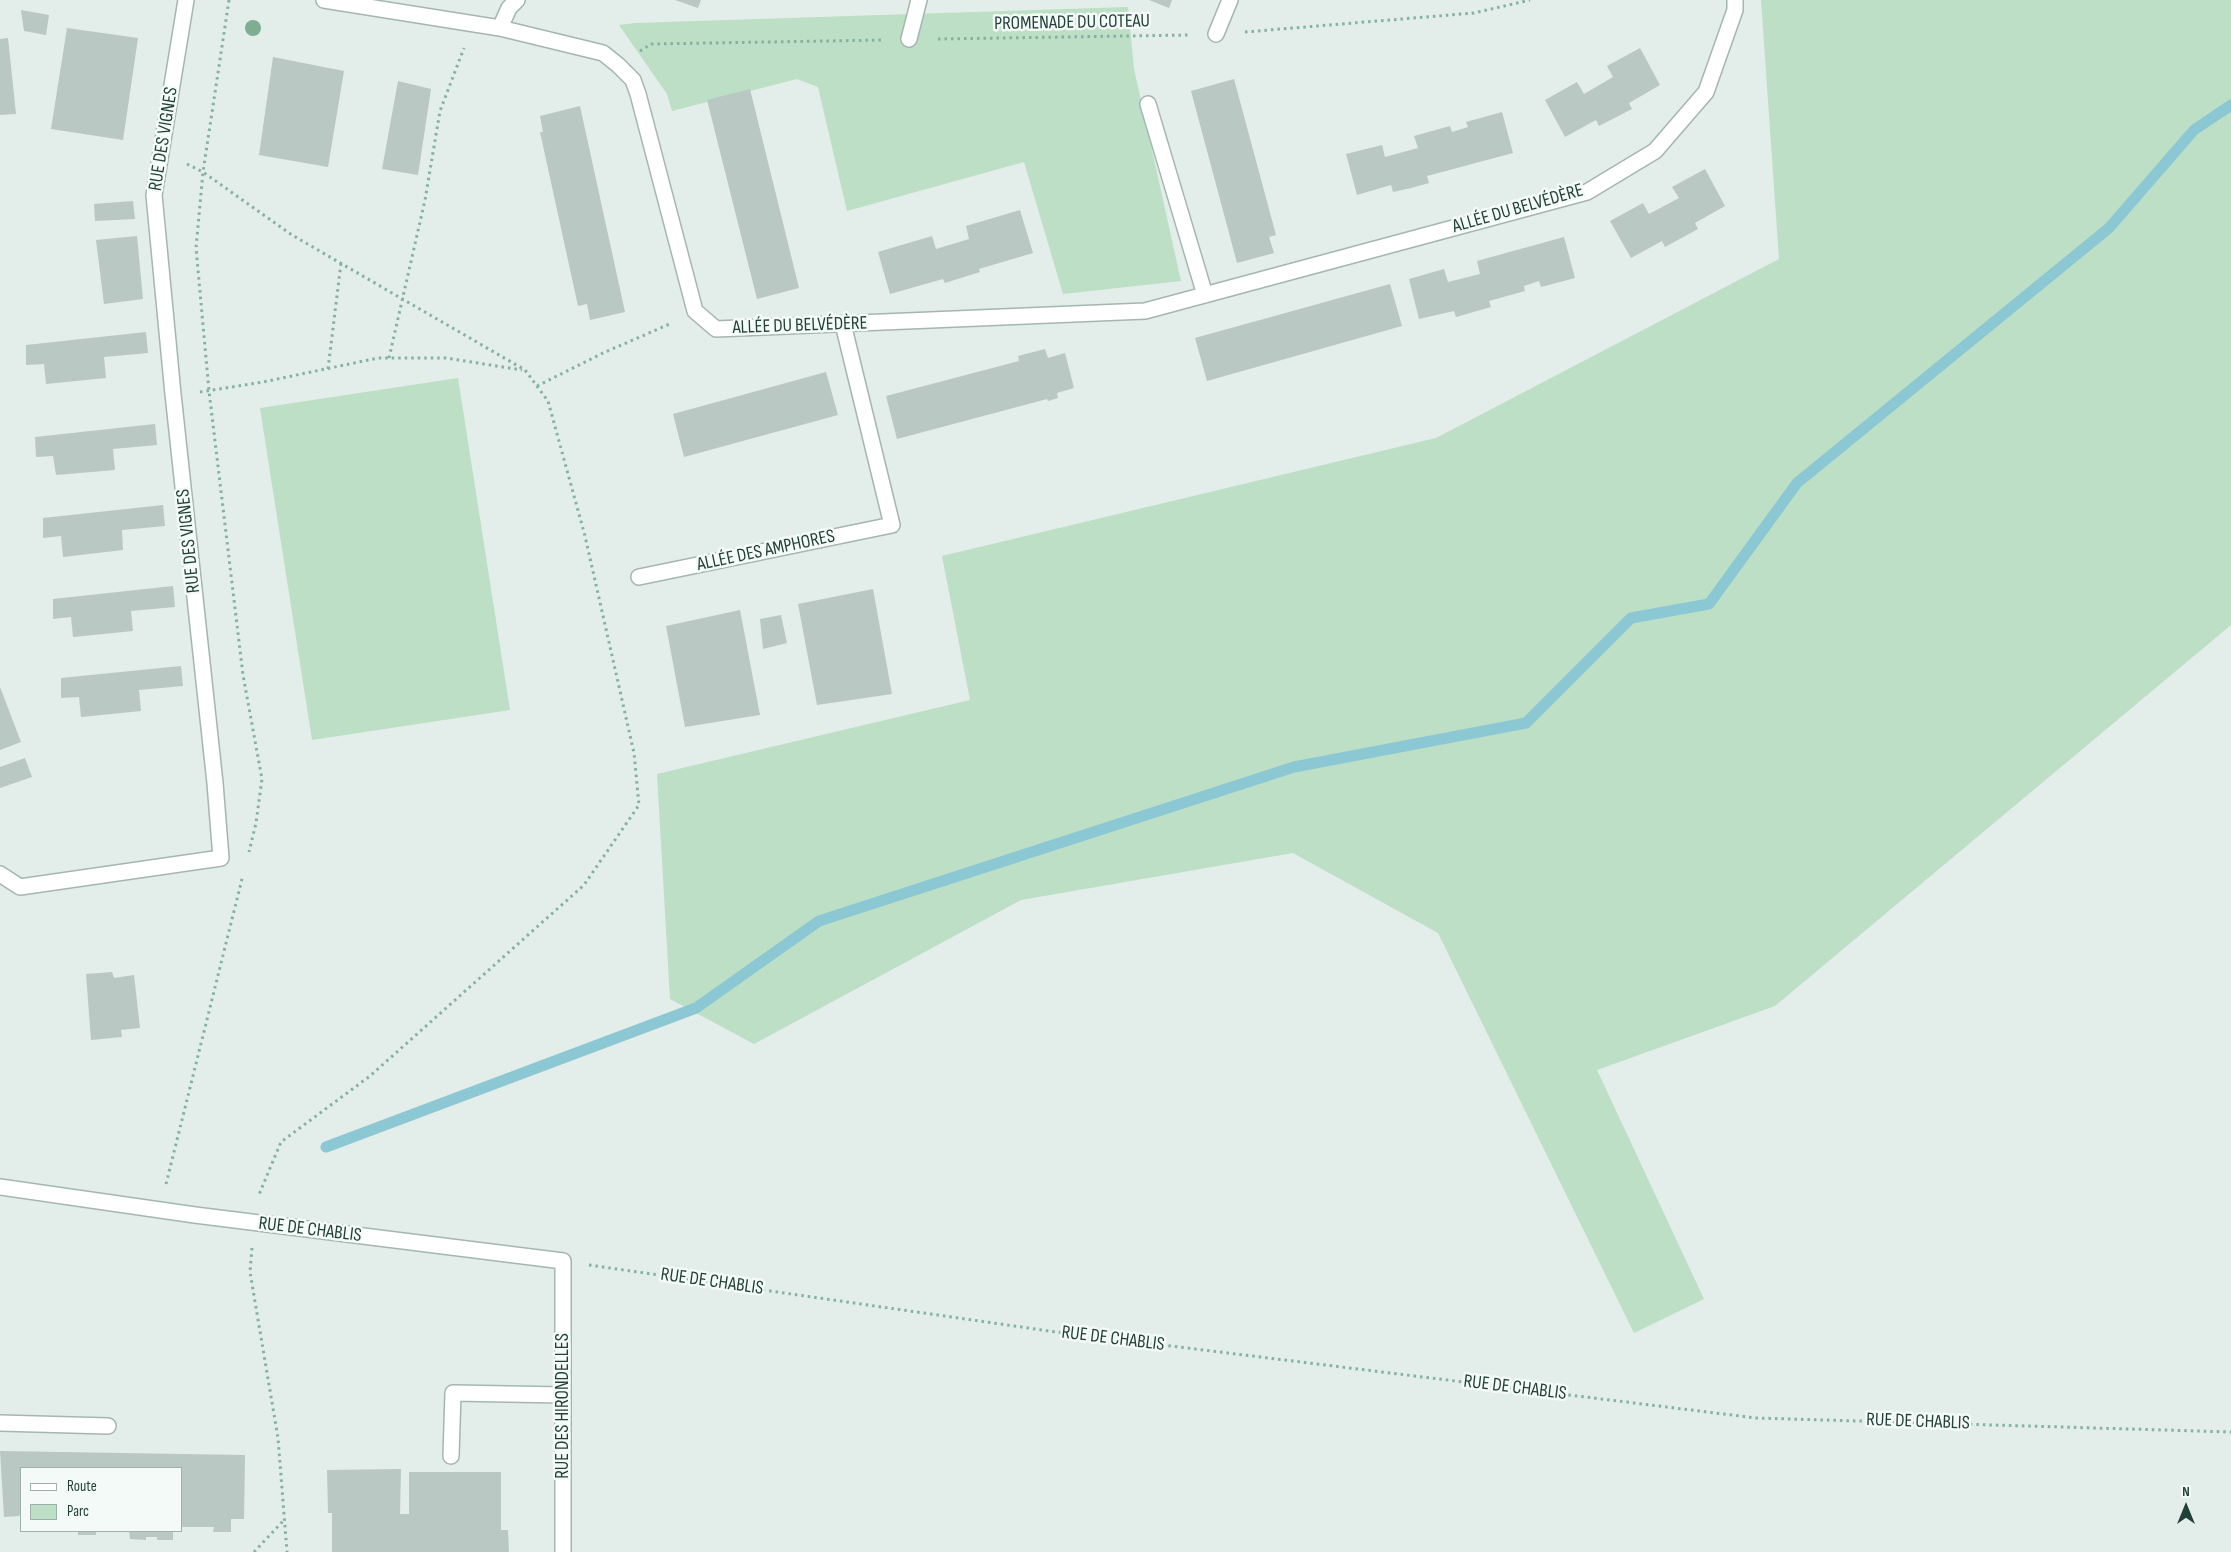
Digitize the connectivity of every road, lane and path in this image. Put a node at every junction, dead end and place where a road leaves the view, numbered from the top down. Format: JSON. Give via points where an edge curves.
{"nodes":[{"id":1,"x":186,"y":0,"type":"edge"},
{"id":2,"x":324,"y":0,"type":"edge"},
{"id":3,"x":517,"y":0,"type":"edge"},
{"id":4,"x":919,"y":0,"type":"edge"},
{"id":5,"x":1230,"y":0,"type":"edge"},
{"id":6,"x":1530,"y":0,"type":"edge"},
{"id":7,"x":1735,"y":0,"type":"edge"},
{"id":8,"x":476,"y":24,"type":"junction"},
{"id":9,"x":500,"y":28,"type":"junction"},
{"id":10,"x":1216,"y":34,"type":"junction"},
{"id":11,"x":909,"y":39,"type":"junction"},
{"id":12,"x":618,"y":64,"type":"junction"},
{"id":13,"x":1148,"y":104,"type":"dead end"},
{"id":14,"x":161,"y":151,"type":"junction"},
{"id":15,"x":341,"y":263,"type":"junction"},
{"id":16,"x":1205,"y":295,"type":"junction"},
{"id":17,"x":401,"y":298,"type":"junction"},
{"id":18,"x":695,"y":311,"type":"junction"},
{"id":19,"x":844,"y":324,"type":"junction"},
{"id":20,"x":389,"y":358,"type":"junction"},
{"id":21,"x":328,"y":368,"type":"junction"},
{"id":22,"x":525,"y":370,"type":"junction"},
{"id":23,"x":537,"y":386,"type":"junction"},
{"id":24,"x":173,"y":394,"type":"junction"},
{"id":25,"x":639,"y":577,"type":"dead end"},
{"id":26,"x":0,"y":874,"type":"edge"},
{"id":27,"x":0,"y":1187,"type":"edge"},
{"id":28,"x":253,"y":1223,"type":"junction"},
{"id":29,"x":562,"y":1261,"type":"junction"},
{"id":30,"x":563,"y":1395,"type":"junction"},
{"id":31,"x":0,"y":1423,"type":"edge"},
{"id":32,"x":108,"y":1426,"type":"dead end"},
{"id":33,"x":2231,"y":1432,"type":"edge"},
{"id":34,"x":451,"y":1456,"type":"dead end"},
{"id":35,"x":284,"y":1519,"type":"junction"},
{"id":36,"x":254,"y":1552,"type":"edge"},
{"id":37,"x":287,"y":1552,"type":"edge"},
{"id":38,"x":563,"y":1552,"type":"edge"}],
"edges":[{"from":1,"to":14,"type":"street","name":"RUE DES VIGNES"},
{"from":2,"to":8,"type":"street"},
{"from":3,"to":9,"type":"street","via":[[508,8]]},
{"from":4,"to":11,"type":"street"},
{"from":5,"to":10,"type":"street"},
{"from":6,"to":10,"type":"path","name":"PROMENADE DU COTEAU","via":[[1474,13]]},
{"from":7,"to":16,"type":"street","name":"ALLÉE DU BELVÉDÈRE","via":[[1735,10],[1706,92],[1655,152],[1587,192]]},
{"from":8,"to":9,"type":"street"},
{"from":8,"to":17,"type":"path","via":[[459,58],[440,111],[425,200]]},
{"from":9,"to":12,"type":"street","via":[[603,53]]},
{"from":10,"to":11,"type":"path","name":"PROMENADE DU COTEAU"},
{"from":11,"to":12,"type":"path","name":"PROMENADE DU COTEAU","via":[[651,44]]},
{"from":12,"to":18,"type":"street","via":[[633,80],[638,94]]},
{"from":13,"to":16,"type":"street"},
{"from":14,"to":15,"type":"path","via":[[203,172],[292,235]]},
{"from":14,"to":24,"type":"street","name":"RUE DES VIGNES","via":[[154,195]]},
{"from":15,"to":17,"type":"path"},
{"from":15,"to":21,"type":"path"},
{"from":16,"to":19,"type":"street","name":"ALLÉE DU BELVÉDÈRE","via":[[1145,311]]},
{"from":17,"to":20,"type":"path"},
{"from":17,"to":22,"type":"path"},
{"from":18,"to":19,"type":"street","name":"ALLÉE DU BELVÉDÈRE","via":[[716,329]]},
{"from":18,"to":23,"type":"path"},
{"from":19,"to":25,"type":"street","name":"ALLÉE DES AMPHORES","via":[[892,525]]},
{"from":20,"to":21,"type":"path"},
{"from":20,"to":22,"type":"path","via":[[446,358]]},
{"from":21,"to":24,"type":"path","via":[[218,389]]},
{"from":22,"to":23,"type":"path"},
{"from":23,"to":28,"type":"path","via":[[548,401],[585,536],[634,753],[639,805],[584,885],[370,1076],[281,1142],[258,1196]]},
{"from":24,"to":26,"type":"street","name":"RUE DES VIGNES","via":[[221,858],[20,887]]},
{"from":27,"to":28,"type":"street","name":"RUE DE CHABLIS"},
{"from":28,"to":29,"type":"street","name":"RUE DE CHABLIS"},
{"from":28,"to":35,"type":"path","via":[[250,1272],[278,1438]]},
{"from":29,"to":30,"type":"street","name":"RUE DES HIRONDELLES"},
{"from":29,"to":33,"type":"path","name":"RUE DE CHABLIS","via":[[1049,1331],[1756,1418]]},
{"from":30,"to":34,"type":"street","via":[[453,1393]]},
{"from":30,"to":38,"type":"street","name":"RUE DES HIRONDELLES"},
{"from":31,"to":32,"type":"street"},
{"from":35,"to":36,"type":"path"},
{"from":35,"to":37,"type":"path"}]}
